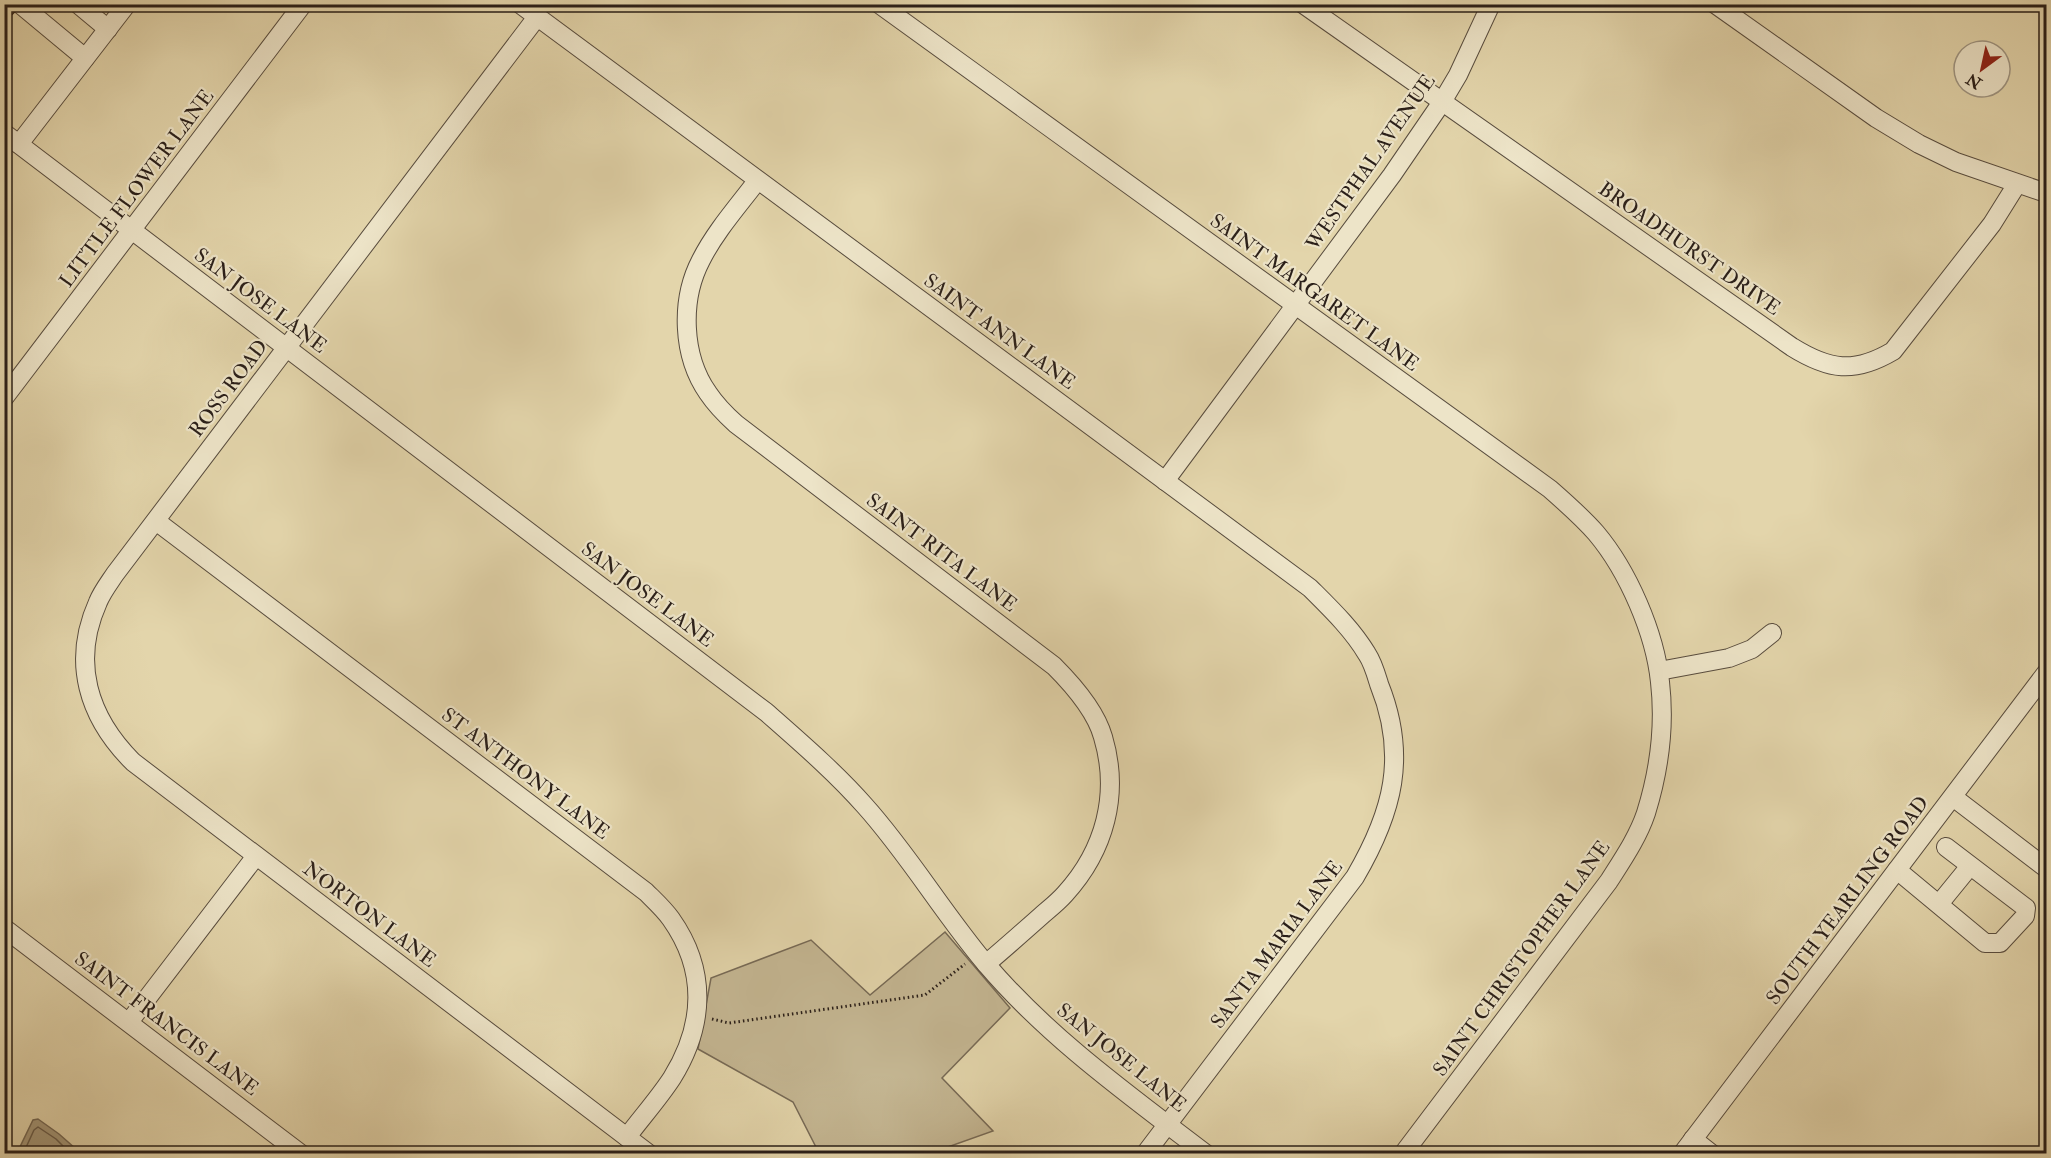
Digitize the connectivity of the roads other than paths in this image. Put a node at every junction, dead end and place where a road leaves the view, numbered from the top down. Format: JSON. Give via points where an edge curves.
{"nodes":[{"id":1,"x":20,"y":4,"type":"edge"},
{"id":2,"x":78,"y":4,"type":"edge"},
{"id":3,"x":127,"y":4,"type":"edge"},
{"id":4,"x":303,"y":4,"type":"edge"},
{"id":5,"x":520,"y":4,"type":"edge"},
{"id":6,"x":879,"y":4,"type":"edge"},
{"id":7,"x":1303,"y":4,"type":"edge"},
{"id":8,"x":1491,"y":4,"type":"edge"},
{"id":9,"x":1715,"y":4,"type":"edge"},
{"id":10,"x":537,"y":17,"type":"junction"},
{"id":11,"x":108,"y":29,"type":"junction"},
{"id":12,"x":86,"y":58,"type":"junction"},
{"id":13,"x":1442,"y":102,"type":"junction"},
{"id":14,"x":4,"y":133,"type":"edge"},
{"id":15,"x":19,"y":144,"type":"junction"},
{"id":16,"x":757,"y":181,"type":"junction"},
{"id":17,"x":2017,"y":184,"type":"junction"},
{"id":18,"x":2046,"y":194,"type":"edge"},
{"id":19,"x":132,"y":230,"type":"junction"},
{"id":20,"x":1296,"y":305,"type":"junction"},
{"id":21,"x":287,"y":347,"type":"junction"},
{"id":22,"x":4,"y":398,"type":"edge"},
{"id":23,"x":1165,"y":481,"type":"junction"},
{"id":24,"x":156,"y":520,"type":"junction"},
{"id":25,"x":1772,"y":633,"type":"dead end"},
{"id":26,"x":1659,"y":670,"type":"junction"},
{"id":27,"x":2046,"y":673,"type":"edge"},
{"id":28,"x":88,"y":690,"type":"joint"},
{"id":29,"x":1395,"y":740,"type":"joint"},
{"id":30,"x":1953,"y":797,"type":"junction"},
{"id":31,"x":1946,"y":847,"type":"dead end"},
{"id":32,"x":256,"y":855,"type":"junction"},
{"id":33,"x":1970,"y":866,"type":"junction"},
{"id":34,"x":2046,"y":868,"type":"edge"},
{"id":35,"x":1897,"y":870,"type":"junction"},
{"id":36,"x":1939,"y":904,"type":"junction"},
{"id":37,"x":4,"y":928,"type":"edge"},
{"id":38,"x":982,"y":959,"type":"junction"},
{"id":39,"x":129,"y":1023,"type":"junction"},
{"id":40,"x":1168,"y":1124,"type":"junction"},
{"id":41,"x":627,"y":1137,"type":"junction"},
{"id":42,"x":1688,"y":1146,"type":"edge"},
{"id":43,"x":302,"y":1154,"type":"edge"},
{"id":44,"x":649,"y":1154,"type":"edge"},
{"id":45,"x":1145,"y":1154,"type":"edge"},
{"id":46,"x":1206,"y":1154,"type":"edge"},
{"id":47,"x":1403,"y":1154,"type":"edge"},
{"id":48,"x":1712,"y":1154,"type":"edge"}],
"edges":[{"from":1,"to":12,"type":"street"},
{"from":2,"to":11,"type":"street"},
{"from":3,"to":11,"type":"street"},
{"from":4,"to":19,"type":"street","name":"LITTLE FLOWER LANE"},
{"from":5,"to":10,"type":"street","name":"SAINT ANN LANE"},
{"from":6,"to":20,"type":"street","name":"SAINT MARGARET LANE"},
{"from":7,"to":13,"type":"street","name":"BROADHURST DRIVE"},
{"from":8,"to":13,"type":"street","name":"WESTPHAL AVENUE"},
{"from":9,"to":17,"type":"street","via":[[1919,144]]},
{"from":10,"to":16,"type":"street","name":"SAINT ANN LANE"},
{"from":10,"to":21,"type":"street","name":"ROSS ROAD"},
{"from":11,"to":12,"type":"street"},
{"from":12,"to":15,"type":"street"},
{"from":13,"to":17,"type":"street","name":"BROADHURST DRIVE","via":[[1792,347],[1825,364],[1855,366],[1893,351],[1992,224]]},
{"from":13,"to":20,"type":"street","name":"WESTPHAL AVENUE"},
{"from":14,"to":15,"type":"street","name":"SAN JOSE LANE"},
{"from":15,"to":19,"type":"street","name":"SAN JOSE LANE"},
{"from":16,"to":23,"type":"street","name":"SAINT ANN LANE"},
{"from":16,"to":38,"type":"street","name":"SAINT RITA LANE","via":[[712,242],[693,279],[687,325],[690,347],[707,392],[736,424],[1054,666],[1075,688],[1103,736],[1110,800],[1107,821],[1092,856],[1065,895]]},
{"from":17,"to":18,"type":"street"},
{"from":19,"to":21,"type":"street","name":"SAN JOSE LANE"},
{"from":19,"to":22,"type":"street","name":"LITTLE FLOWER LANE"},
{"from":20,"to":23,"type":"street","name":"WESTPHAL AVENUE"},
{"from":20,"to":26,"type":"street","name":"SAINT MARGARET LANE","via":[[1575,510],[1612,555],[1631,589]]},
{"from":21,"to":24,"type":"street","name":"ROSS ROAD"},
{"from":21,"to":38,"type":"street","name":"SAN JOSE LANE","via":[[766,712],[820,759],[865,806]]},
{"from":23,"to":29,"type":"street","name":"SAINT ANN LANE","via":[[1310,588],[1343,621],[1368,655]]},
{"from":24,"to":28,"type":"street","name":"ROSS ROAD","via":[[98,601],[88,629]]},
{"from":24,"to":41,"type":"street","name":"ST ANTHONY LANE","via":[[646,892],[670,917],[687,946],[698,980],[697,1014],[689,1045],[672,1078]]},
{"from":25,"to":26,"type":"street","via":[[1752,649],[1729,658]]},
{"from":26,"to":47,"type":"street","name":"SAINT CHRISTOPHER LANE","via":[[1659,754],[1645,814],[1630,848],[1610,881]]},
{"from":27,"to":30,"type":"street","name":"SOUTH YEARLING ROAD"},
{"from":28,"to":32,"type":"street","name":"NORTON LANE","via":[[105,729],[133,762]]},
{"from":29,"to":40,"type":"street","name":"SANTA MARIA LANE","via":[[1394,777],[1387,811],[1355,877]]},
{"from":30,"to":34,"type":"street"},
{"from":30,"to":35,"type":"street","name":"SOUTH YEARLING ROAD"},
{"from":31,"to":33,"type":"street"},
{"from":32,"to":39,"type":"street"},
{"from":32,"to":41,"type":"street","name":"NORTON LANE"},
{"from":33,"to":36,"type":"street"},
{"from":33,"to":36,"type":"street","via":[[2026,908],[2025,916],[2000,943],[1985,943]]},
{"from":35,"to":36,"type":"street"},
{"from":35,"to":42,"type":"street","name":"SOUTH YEARLING ROAD"},
{"from":37,"to":39,"type":"street","name":"SAINT FRANCIS LANE"},
{"from":38,"to":40,"type":"street","name":"SAN JOSE LANE","via":[[1073,1051]]},
{"from":39,"to":43,"type":"street","name":"SAINT FRANCIS LANE"},
{"from":40,"to":45,"type":"street","name":"SANTA MARIA LANE"},
{"from":40,"to":46,"type":"street","name":"SAN JOSE LANE"},
{"from":41,"to":44,"type":"street","name":"NORTON LANE"},
{"from":42,"to":48,"type":"street"}]}
